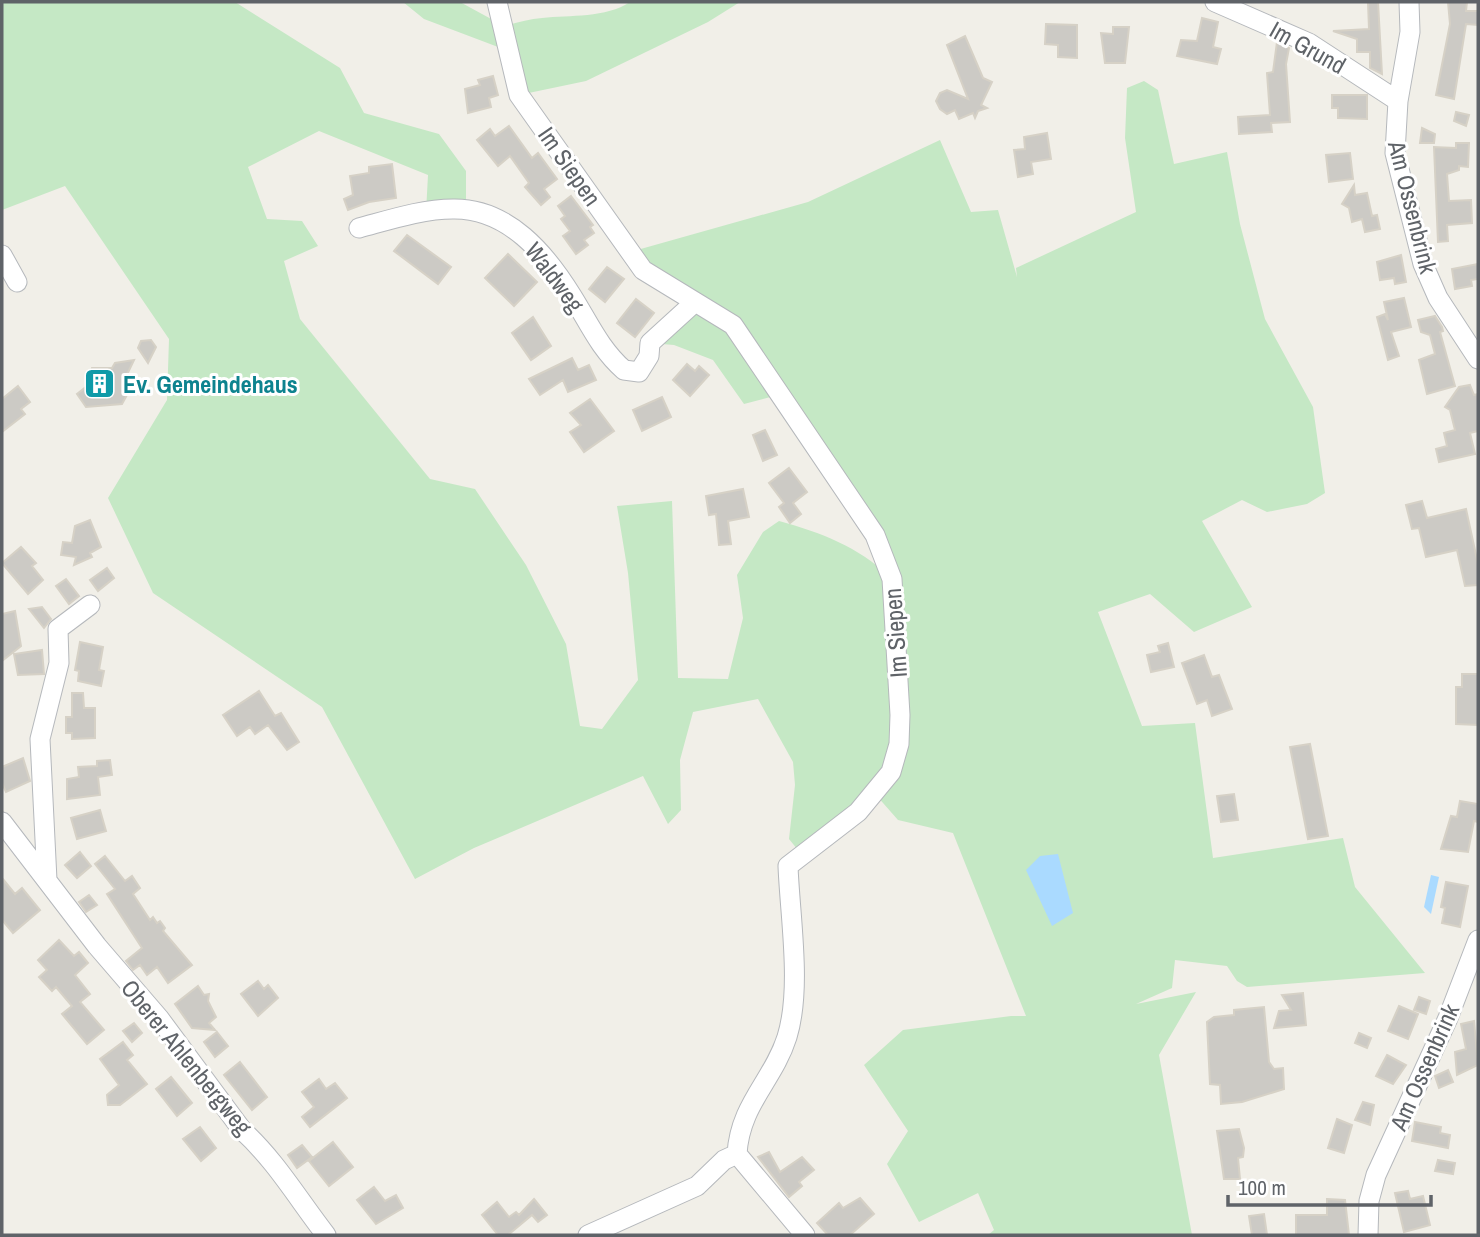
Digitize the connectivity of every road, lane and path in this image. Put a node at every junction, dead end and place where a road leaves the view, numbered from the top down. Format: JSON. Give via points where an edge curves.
{"nodes":[{"id":1,"x":497,"y":2,"type":"edge"},
{"id":2,"x":1215,"y":2,"type":"edge"},
{"id":3,"x":1409,"y":2,"type":"edge"},
{"id":4,"x":1398,"y":101,"type":"junction"},
{"id":5,"x":359,"y":228,"type":"dead end"},
{"id":6,"x":2,"y":255,"type":"edge"},
{"id":7,"x":17,"y":282,"type":"dead end"},
{"id":8,"x":695,"y":302,"type":"junction"},
{"id":9,"x":1478,"y":359,"type":"edge"},
{"id":10,"x":90,"y":605,"type":"dead end"},
{"id":11,"x":2,"y":822,"type":"edge"},
{"id":12,"x":47,"y":880,"type":"junction"},
{"id":13,"x":1478,"y":940,"type":"edge"},
{"id":14,"x":737,"y":1154,"type":"junction"},
{"id":15,"x":326,"y":1235,"type":"edge"},
{"id":16,"x":588,"y":1235,"type":"edge"},
{"id":17,"x":805,"y":1235,"type":"edge"},
{"id":18,"x":1368,"y":1235,"type":"edge"}],
"edges":[{"from":1,"to":8,"type":"street","name":"Im Siepen","via":[[519,95],[643,270]]},
{"from":2,"to":4,"type":"street","name":"Im Grund","via":[[1309,43]]},
{"from":3,"to":4,"type":"street","name":"Am Ossenbrink","via":[[1410,32]]},
{"from":4,"to":9,"type":"street","name":"Am Ossenbrink","via":[[1395,153],[1423,264],[1438,298]]},
{"from":5,"to":8,"type":"street","name":"Waldweg","via":[[453,209],[503,223],[522,234],[555,268],[599,342],[624,370],[639,372],[649,356],[650,343]]},
{"from":6,"to":7,"type":"street"},
{"from":8,"to":14,"type":"street","name":"Im Siepen","via":[[733,325],[875,535],[895,597],[899,744],[891,772],[876,794],[788,866],[792,1013],[787,1038],[738,1130]]},
{"from":10,"to":12,"type":"street","via":[[58,629],[59,663],[40,739]]},
{"from":11,"to":12,"type":"street","name":"Oberer Ahlenbergweg"},
{"from":12,"to":15,"type":"street","name":"Oberer Ahlenbergweg"},
{"from":13,"to":18,"type":"street","name":"Am Ossenbrink","via":[[1448,1018],[1376,1175],[1369,1201]]},
{"from":14,"to":16,"type":"street","via":[[697,1186]]},
{"from":14,"to":17,"type":"street"}]}
